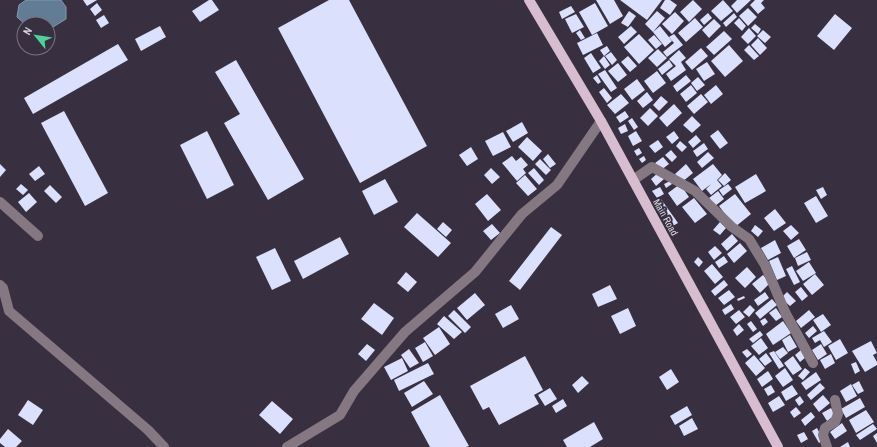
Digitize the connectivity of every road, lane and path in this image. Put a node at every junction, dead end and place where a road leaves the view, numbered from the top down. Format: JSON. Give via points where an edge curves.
{"nodes":[{"id":1,"x":531,"y":1,"type":"edge"},
{"id":2,"x":601,"y":121,"type":"junction"},
{"id":3,"x":632,"y":180,"type":"junction"},
{"id":4,"x":0,"y":202,"type":"edge"},
{"id":5,"x":38,"y":236,"type":"dead end"},
{"id":6,"x":0,"y":285,"type":"edge"},
{"id":7,"x":813,"y":364,"type":"dead end"},
{"id":8,"x":835,"y":400,"type":"dead end"},
{"id":9,"x":164,"y":447,"type":"edge"},
{"id":10,"x":287,"y":447,"type":"edge"},
{"id":11,"x":778,"y":447,"type":"edge"},
{"id":12,"x":827,"y":447,"type":"edge"}],
"edges":[{"from":1,"to":2,"type":"main road","name":"Main Road"},
{"from":2,"to":3,"type":"main road","name":"Main Road"},
{"from":2,"to":10,"type":"street","via":[[556,184],[522,214],[475,272],[405,332],[354,391],[340,415]]},
{"from":3,"to":7,"type":"street","via":[[652,167],[695,191],[732,227],[749,239],[765,265],[786,314]]},
{"from":3,"to":11,"type":"main road","name":"Main Road"},
{"from":4,"to":5,"type":"street"},
{"from":6,"to":9,"type":"street","via":[[9,311],[148,430]]},
{"from":8,"to":12,"type":"street","via":[[838,414],[835,422],[825,428],[823,435]]}]}
